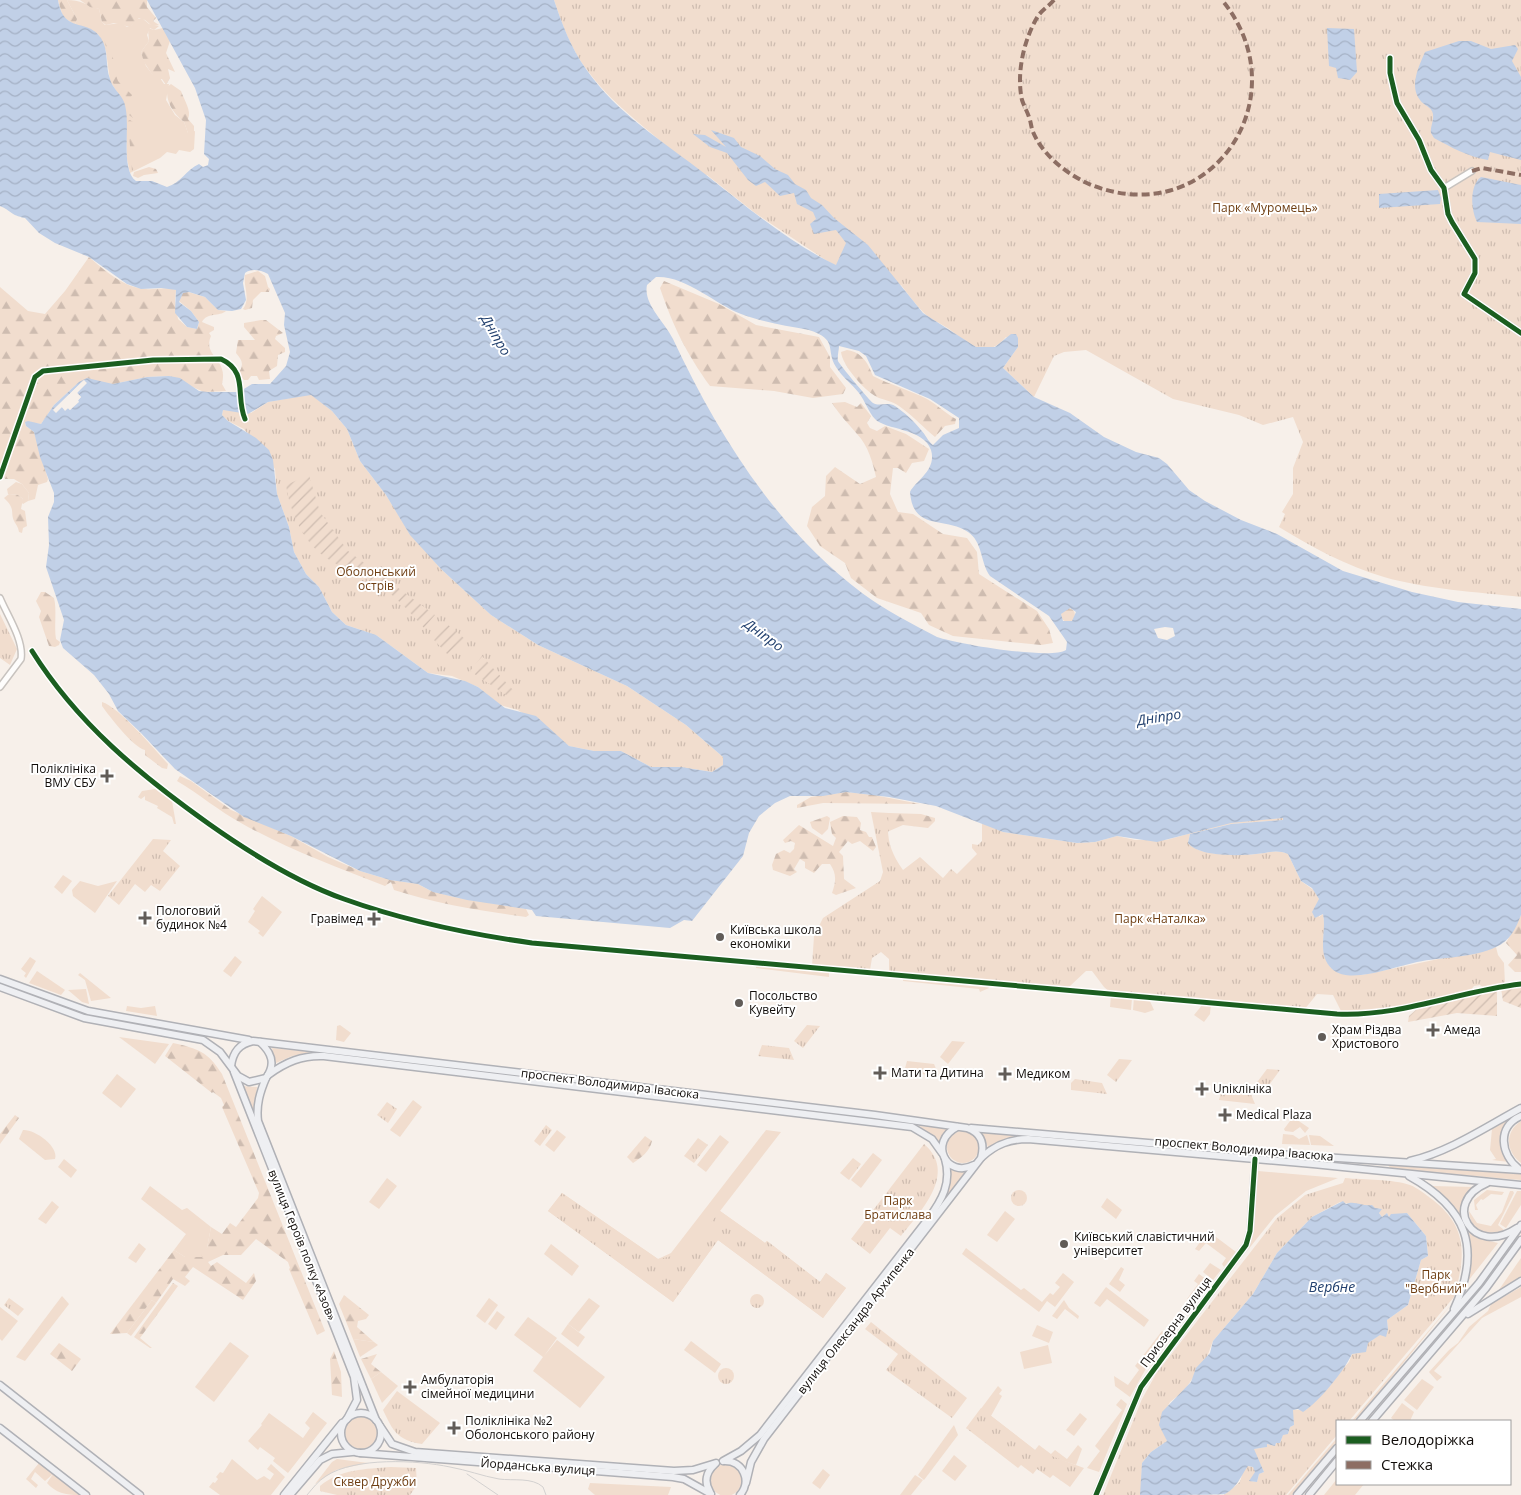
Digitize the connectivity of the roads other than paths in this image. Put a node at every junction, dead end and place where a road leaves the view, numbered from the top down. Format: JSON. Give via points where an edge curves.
{"nodes":[{"id":1,"x":1390,"y":58,"type":"dead end"},
{"id":2,"x":1472,"y":171,"type":"dead end"},
{"id":3,"x":1444,"y":188,"type":"junction"},
{"id":4,"x":1521,"y":333,"type":"edge"},
{"id":5,"x":0,"y":598,"type":"edge"},
{"id":6,"x":0,"y":686,"type":"edge"},
{"id":7,"x":0,"y":979,"type":"edge"},
{"id":8,"x":0,"y":987,"type":"edge"},
{"id":9,"x":253,"y":1041,"type":"junction"},
{"id":10,"x":260,"y":1042,"type":"junction"},
{"id":11,"x":232,"y":1069,"type":"junction"},
{"id":12,"x":267,"y":1076,"type":"junction"},
{"id":13,"x":724,"y":1101,"type":"junction"},
{"id":14,"x":1521,"y":1108,"type":"edge"},
{"id":15,"x":1521,"y":1116,"type":"edge"},
{"id":16,"x":958,"y":1127,"type":"junction"},
{"id":17,"x":967,"y":1128,"type":"junction"},
{"id":18,"x":1201,"y":1146,"type":"junction"},
{"id":19,"x":1200,"y":1154,"type":"junction"},
{"id":20,"x":944,"y":1156,"type":"junction"},
{"id":21,"x":1255,"y":1158,"type":"junction"},
{"id":22,"x":1355,"y":1158,"type":"junction"},
{"id":23,"x":979,"y":1161,"type":"junction"},
{"id":24,"x":1387,"y":1161,"type":"junction"},
{"id":25,"x":1403,"y":1162,"type":"junction"},
{"id":26,"x":1345,"y":1168,"type":"junction"},
{"id":27,"x":1521,"y":1170,"type":"edge"},
{"id":28,"x":1391,"y":1173,"type":"junction"},
{"id":29,"x":1406,"y":1175,"type":"junction"},
{"id":30,"x":1488,"y":1182,"type":"junction"},
{"id":31,"x":1521,"y":1185,"type":"edge"},
{"id":32,"x":1521,"y":1225,"type":"edge"},
{"id":33,"x":1521,"y":1240,"type":"edge"},
{"id":34,"x":1521,"y":1281,"type":"edge"},
{"id":35,"x":1451,"y":1316,"type":"junction"},
{"id":36,"x":1457,"y":1322,"type":"junction"},
{"id":37,"x":0,"y":1385,"type":"edge"},
{"id":38,"x":346,"y":1420,"type":"junction"},
{"id":39,"x":1361,"y":1420,"type":"edge"},
{"id":40,"x":1373,"y":1420,"type":"edge"},
{"id":41,"x":378,"y":1423,"type":"junction"},
{"id":42,"x":0,"y":1428,"type":"edge"},
{"id":43,"x":1336,"y":1449,"type":"edge"},
{"id":44,"x":357,"y":1453,"type":"junction"},
{"id":45,"x":719,"y":1462,"type":"junction"},
{"id":46,"x":1336,"y":1462,"type":"edge"},
{"id":47,"x":743,"y":1491,"type":"edge"},
{"id":48,"x":86,"y":1495,"type":"edge"},
{"id":49,"x":140,"y":1495,"type":"edge"},
{"id":50,"x":284,"y":1495,"type":"edge"},
{"id":51,"x":290,"y":1495,"type":"edge"},
{"id":52,"x":712,"y":1495,"type":"edge"},
{"id":53,"x":1096,"y":1495,"type":"edge"},
{"id":54,"x":1297,"y":1495,"type":"edge"},
{"id":55,"x":1309,"y":1495,"type":"edge"}],
"edges":[{"from":1,"to":3,"type":"street","via":[[1397,103],[1419,140],[1431,170]]},
{"from":2,"to":3,"type":"street"},
{"from":3,"to":4,"type":"street","via":[[1448,214],[1476,262],[1475,273],[1464,294]]},
{"from":5,"to":6,"type":"street","via":[[22,655]]},
{"from":7,"to":9,"type":"main road","via":[[88,1011]]},
{"from":8,"to":11,"type":"main road","via":[[84,1018],[203,1040],[220,1052]]},
{"from":9,"to":10,"type":"main road"},
{"from":9,"to":11,"type":"main road","via":[[246,1042],[235,1051]]},
{"from":10,"to":12,"type":"main road","via":[[271,1056],[272,1067]]},
{"from":10,"to":13,"type":"main road","name":"проспект Володимира Івасюка"},
{"from":11,"to":12,"type":"main road","via":[[249,1082]]},
{"from":11,"to":38,"type":"main road","name":"вулиця Героїв полку «Азов»","via":[[354,1377],[357,1400]]},
{"from":12,"to":13,"type":"main road","name":"проспект Володимира Івасюка","via":[[290,1061],[324,1056]]},
{"from":12,"to":41,"type":"main road","name":"вулиця Героїв полку «Азов»","via":[[257,1110],[260,1127]]},
{"from":13,"to":16,"type":"main road","name":"проспект Володимира Івасюка"},
{"from":13,"to":20,"type":"main road","name":"проспект Володимира Івасюка","via":[[912,1127],[932,1139]]},
{"from":14,"to":25,"type":"main road","via":[[1425,1158]]},
{"from":15,"to":27,"type":"main road","via":[[1507,1127],[1503,1140],[1506,1153]]},
{"from":16,"to":17,"type":"main road"},
{"from":16,"to":20,"type":"main road","via":[[943,1140]]},
{"from":17,"to":18,"type":"main road","name":"проспект Володимира Івасюка"},
{"from":17,"to":23,"type":"main road","via":[[981,1139]]},
{"from":18,"to":19,"type":"main road"},
{"from":18,"to":22,"type":"main road","name":"проспект Володимира Івасюка"},
{"from":19,"to":21,"type":"main road","name":"проспект Володимира Івасюка"},
{"from":19,"to":23,"type":"main road","name":"проспект Володимира Івасюка","via":[[1028,1139],[1002,1143]]},
{"from":20,"to":23,"type":"main road","via":[[951,1165],[963,1169]]},
{"from":20,"to":45,"type":"main road","name":"вулиця Олександра Архипенка","via":[[948,1169],[947,1185],[940,1203],[760,1435],[741,1451]]},
{"from":21,"to":26,"type":"main road","name":"проспект Володимира Івасюка"},
{"from":21,"to":53,"type":"street","name":"Приозерна вулиця","via":[[1246,1245],[1141,1387]]},
{"from":22,"to":24,"type":"main road","name":"проспект Володимира Івасюка"},
{"from":22,"to":26,"type":"main road"},
{"from":23,"to":47,"type":"main road","name":"вулиця Олександра Архипенка","via":[[764,1439],[751,1462]]},
{"from":24,"to":25,"type":"main road","name":"проспект Володимира Івасюка"},
{"from":24,"to":28,"type":"main road"},
{"from":25,"to":27,"type":"main road","name":"проспект Володимира Івасюка"},
{"from":26,"to":28,"type":"main road","name":"проспект Володимира Івасюка"},
{"from":28,"to":29,"type":"main road","name":"проспект Володимира Івасюка"},
{"from":29,"to":30,"type":"main road","name":"проспект Володимира Івасюка"},
{"from":29,"to":35,"type":"main road","via":[[1424,1184],[1448,1204],[1466,1235],[1469,1248],[1467,1269]]},
{"from":30,"to":31,"type":"main road","name":"проспект Володимира Івасюка"},
{"from":30,"to":32,"type":"main road","via":[[1475,1189],[1466,1200],[1464,1211],[1468,1224],[1478,1234],[1491,1238],[1502,1237]]},
{"from":32,"to":35,"type":"main road"},
{"from":33,"to":36,"type":"main road"},
{"from":34,"to":36,"type":"main road"},
{"from":35,"to":39,"type":"main road"},
{"from":36,"to":40,"type":"main road"},
{"from":37,"to":49,"type":"main road"},
{"from":38,"to":41,"type":"main road","via":[[365,1413]]},
{"from":38,"to":44,"type":"main road","via":[[341,1438],[348,1449]]},
{"from":38,"to":50,"type":"main road","name":"вулиця Героїв полку «Азов»"},
{"from":41,"to":44,"type":"main road","via":[[381,1439],[378,1445],[367,1452]]},
{"from":41,"to":45,"type":"main road","name":"Йорданська вулиця","via":[[392,1444],[408,1452],[674,1471],[693,1470]]},
{"from":42,"to":48,"type":"main road"},
{"from":43,"to":54,"type":"main road"},
{"from":44,"to":51,"type":"main road","via":[[332,1454],[320,1460]]},
{"from":44,"to":52,"type":"main road","name":"Йорданська вулиця","via":[[673,1477],[684,1479]]},
{"from":45,"to":47,"type":"main road","via":[[740,1466],[745,1474]]},
{"from":45,"to":52,"type":"main road","via":[[706,1476],[707,1488]]},
{"from":46,"to":55,"type":"main road"}]}
